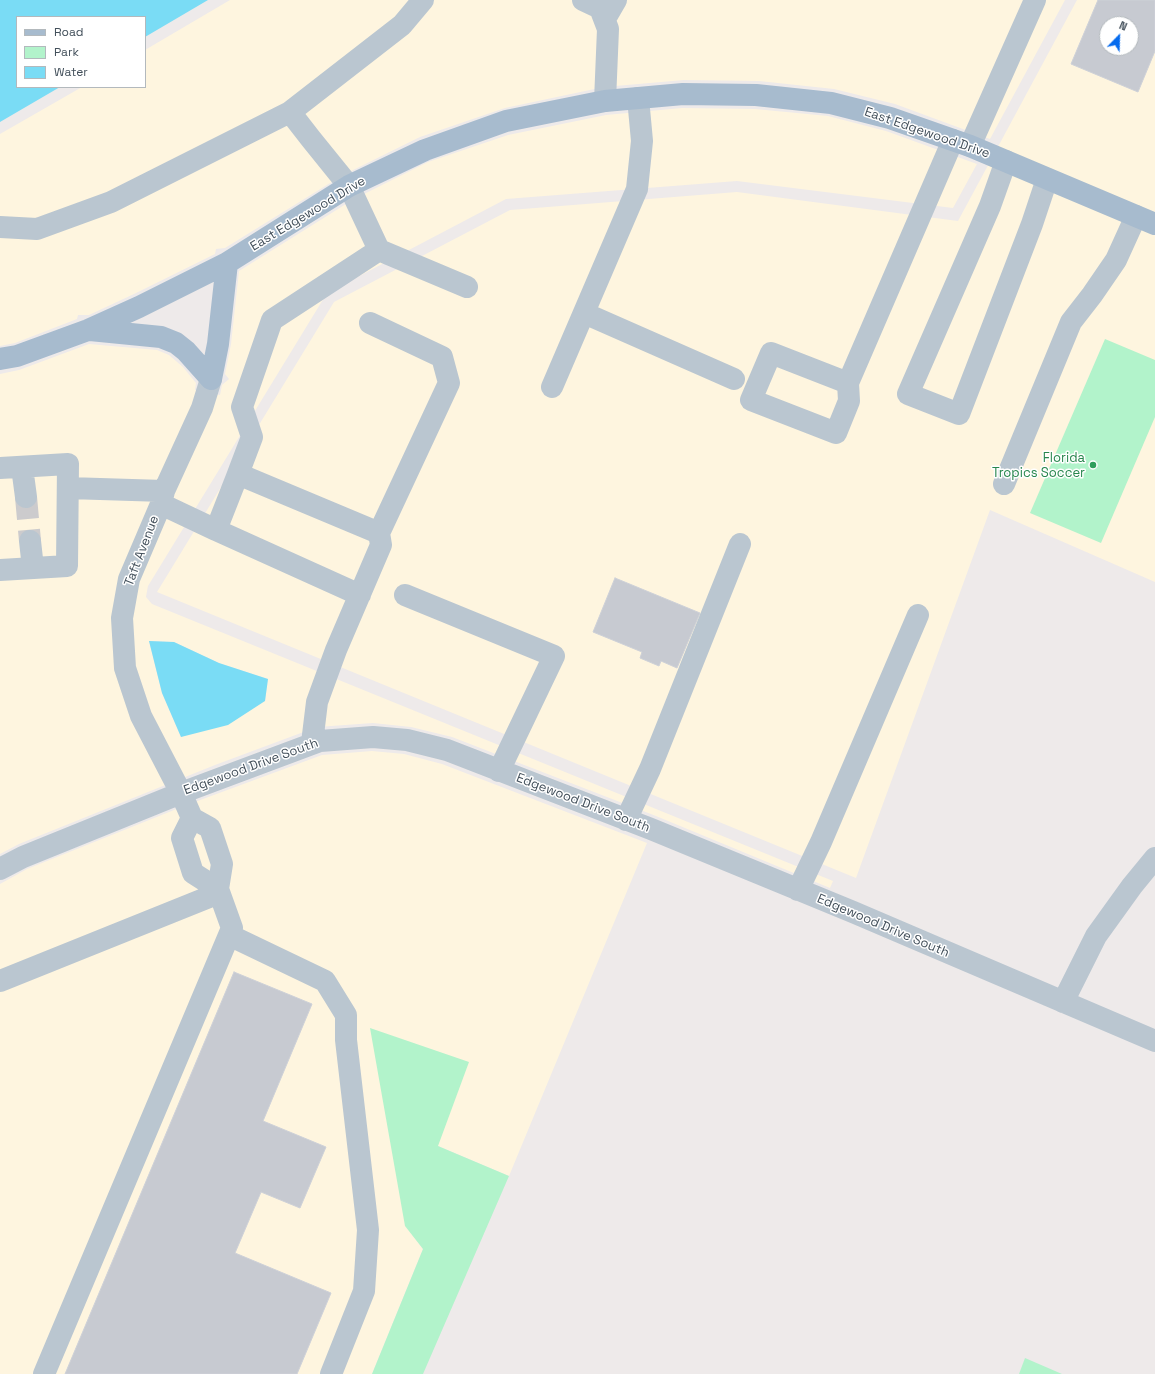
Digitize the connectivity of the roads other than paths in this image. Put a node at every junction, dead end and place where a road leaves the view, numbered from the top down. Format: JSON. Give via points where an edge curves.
{"nodes":[{"id":1,"x":423,"y":0,"type":"edge"},
{"id":2,"x":584,"y":0,"type":"edge"},
{"id":3,"x":616,"y":0,"type":"edge"},
{"id":4,"x":1035,"y":0,"type":"edge"},
{"id":5,"x":604,"y":19,"type":"junction"},
{"id":6,"x":638,"y":98,"type":"junction"},
{"id":7,"x":605,"y":101,"type":"junction"},
{"id":8,"x":290,"y":112,"type":"junction"},
{"id":9,"x":962,"y":143,"type":"junction"},
{"id":10,"x":1006,"y":161,"type":"junction"},
{"id":11,"x":1047,"y":179,"type":"junction"},
{"id":12,"x":348,"y":186,"type":"junction"},
{"id":13,"x":1145,"y":220,"type":"edge"},
{"id":14,"x":0,"y":227,"type":"edge"},
{"id":15,"x":379,"y":250,"type":"junction"},
{"id":16,"x":227,"y":263,"type":"junction"},
{"id":17,"x":467,"y":287,"type":"dead end"},
{"id":18,"x":584,"y":313,"type":"junction"},
{"id":19,"x":370,"y":323,"type":"dead end"},
{"id":20,"x":88,"y":330,"type":"junction"},
{"id":21,"x":0,"y":360,"type":"edge"},
{"id":22,"x":210,"y":379,"type":"junction"},
{"id":23,"x":734,"y":380,"type":"dead end"},
{"id":24,"x":848,"y":383,"type":"junction"},
{"id":25,"x":552,"y":387,"type":"dead end"},
{"id":26,"x":22,"y":467,"type":"junction"},
{"id":27,"x":0,"y":468,"type":"edge"},
{"id":28,"x":238,"y":474,"type":"junction"},
{"id":29,"x":1004,"y":484,"type":"dead end"},
{"id":30,"x":68,"y":488,"type":"junction"},
{"id":31,"x":26,"y":497,"type":"tunnel mouth"},
{"id":32,"x":162,"y":497,"type":"junction"},
{"id":33,"x":216,"y":530,"type":"junction"},
{"id":34,"x":378,"y":532,"type":"junction"},
{"id":35,"x":30,"y":541,"type":"tunnel mouth"},
{"id":36,"x":740,"y":544,"type":"dead end"},
{"id":37,"x":0,"y":566,"type":"edge"},
{"id":38,"x":33,"y":568,"type":"junction"},
{"id":39,"x":360,"y":595,"type":"junction"},
{"id":40,"x":405,"y":595,"type":"dead end"},
{"id":41,"x":918,"y":615,"type":"dead end"},
{"id":42,"x":312,"y":744,"type":"junction"},
{"id":43,"x":499,"y":771,"type":"junction"},
{"id":44,"x":181,"y":793,"type":"junction"},
{"id":45,"x":192,"y":818,"type":"junction"},
{"id":46,"x":626,"y":820,"type":"junction"},
{"id":47,"x":1155,"y":858,"type":"edge"},
{"id":48,"x":0,"y":869,"type":"edge"},
{"id":49,"x":798,"y":890,"type":"junction"},
{"id":50,"x":218,"y":891,"type":"junction"},
{"id":51,"x":229,"y":935,"type":"junction"},
{"id":52,"x":0,"y":981,"type":"edge"},
{"id":53,"x":1063,"y":1002,"type":"junction"},
{"id":54,"x":1155,"y":1041,"type":"edge"},
{"id":55,"x":44,"y":1374,"type":"edge"},
{"id":56,"x":331,"y":1374,"type":"edge"}],
"edges":[{"from":1,"to":8,"type":"street","via":[[402,25]]},
{"from":2,"to":5,"type":"street","via":[[600,8]]},
{"from":3,"to":5,"type":"street"},
{"from":4,"to":9,"type":"street"},
{"from":5,"to":7,"type":"street","via":[[608,29]]},
{"from":6,"to":7,"type":"main road","name":"East Edgewood Drive"},
{"from":6,"to":9,"type":"main road","name":"East Edgewood Drive","via":[[683,94],[756,95],[832,102],[890,118]]},
{"from":6,"to":18,"type":"street","via":[[642,141],[637,189]]},
{"from":7,"to":12,"type":"main road","name":"East Edgewood Drive","via":[[506,121],[425,150]]},
{"from":8,"to":12,"type":"street"},
{"from":8,"to":14,"type":"street","via":[[111,202],[38,229]]},
{"from":9,"to":10,"type":"main road","name":"East Edgewood Drive"},
{"from":9,"to":24,"type":"street"},
{"from":10,"to":11,"type":"main road","name":"East Edgewood Drive"},
{"from":10,"to":11,"type":"street","via":[[990,206],[908,394],[959,414]]},
{"from":11,"to":13,"type":"main road","name":"East Edgewood Drive"},
{"from":12,"to":15,"type":"street"},
{"from":12,"to":16,"type":"main road","name":"East Edgewood Drive"},
{"from":13,"to":29,"type":"street","via":[[1071,322]]},
{"from":15,"to":17,"type":"street"},
{"from":15,"to":28,"type":"street","via":[[272,320],[242,407],[252,437]]},
{"from":16,"to":20,"type":"main road","name":"East Edgewood Drive"},
{"from":16,"to":22,"type":"main road","via":[[218,344]]},
{"from":18,"to":23,"type":"street"},
{"from":18,"to":25,"type":"street"},
{"from":19,"to":34,"type":"street","via":[[442,357],[449,383]]},
{"from":20,"to":21,"type":"main road","name":"East Edgewood Drive","via":[[18,356]]},
{"from":20,"to":22,"type":"main road","via":[[161,337],[176,343]]},
{"from":22,"to":32,"type":"street","name":"Taft Avenue","via":[[202,408]]},
{"from":24,"to":24,"type":"street","via":[[771,353],[751,400],[836,433],[849,401]]},
{"from":26,"to":27,"type":"street"},
{"from":26,"to":30,"type":"street","via":[[68,464]]},
{"from":26,"to":31,"type":"street"},
{"from":28,"to":33,"type":"street"},
{"from":28,"to":34,"type":"street"},
{"from":30,"to":32,"type":"street"},
{"from":30,"to":38,"type":"street","via":[[68,566]]},
{"from":32,"to":33,"type":"street"},
{"from":32,"to":44,"type":"street","name":"Taft Avenue","via":[[129,579],[122,618],[124,654],[125,668],[141,716]]},
{"from":33,"to":39,"type":"street"},
{"from":34,"to":39,"type":"street","via":[[381,545]]},
{"from":35,"to":38,"type":"street"},
{"from":36,"to":46,"type":"street","via":[[650,769]]},
{"from":37,"to":38,"type":"street"},
{"from":39,"to":42,"type":"street","via":[[317,702]]},
{"from":40,"to":43,"type":"street","via":[[554,656]]},
{"from":41,"to":49,"type":"street"},
{"from":42,"to":43,"type":"street","name":"Edgewood Drive South","via":[[320,741],[373,737],[407,740],[447,750]]},
{"from":42,"to":44,"type":"street","name":"Edgewood Drive South"},
{"from":43,"to":46,"type":"street","name":"Edgewood Drive South"},
{"from":44,"to":45,"type":"street","name":"Taft Avenue"},
{"from":44,"to":48,"type":"street","name":"Edgewood Drive South","via":[[23,857]]},
{"from":45,"to":50,"type":"street","via":[[210,828],[222,864]]},
{"from":45,"to":50,"type":"street","via":[[182,838],[193,874]]},
{"from":46,"to":49,"type":"street","name":"Edgewood Drive South"},
{"from":47,"to":53,"type":"street","via":[[1096,936]]},
{"from":49,"to":53,"type":"street","name":"Edgewood Drive South"},
{"from":50,"to":51,"type":"street","via":[[232,928]]},
{"from":50,"to":52,"type":"street"},
{"from":51,"to":55,"type":"street"},
{"from":51,"to":56,"type":"street","via":[[324,982],[346,1015],[346,1040],[368,1230],[364,1291]]},
{"from":53,"to":54,"type":"street","name":"Edgewood Drive South"}]}
